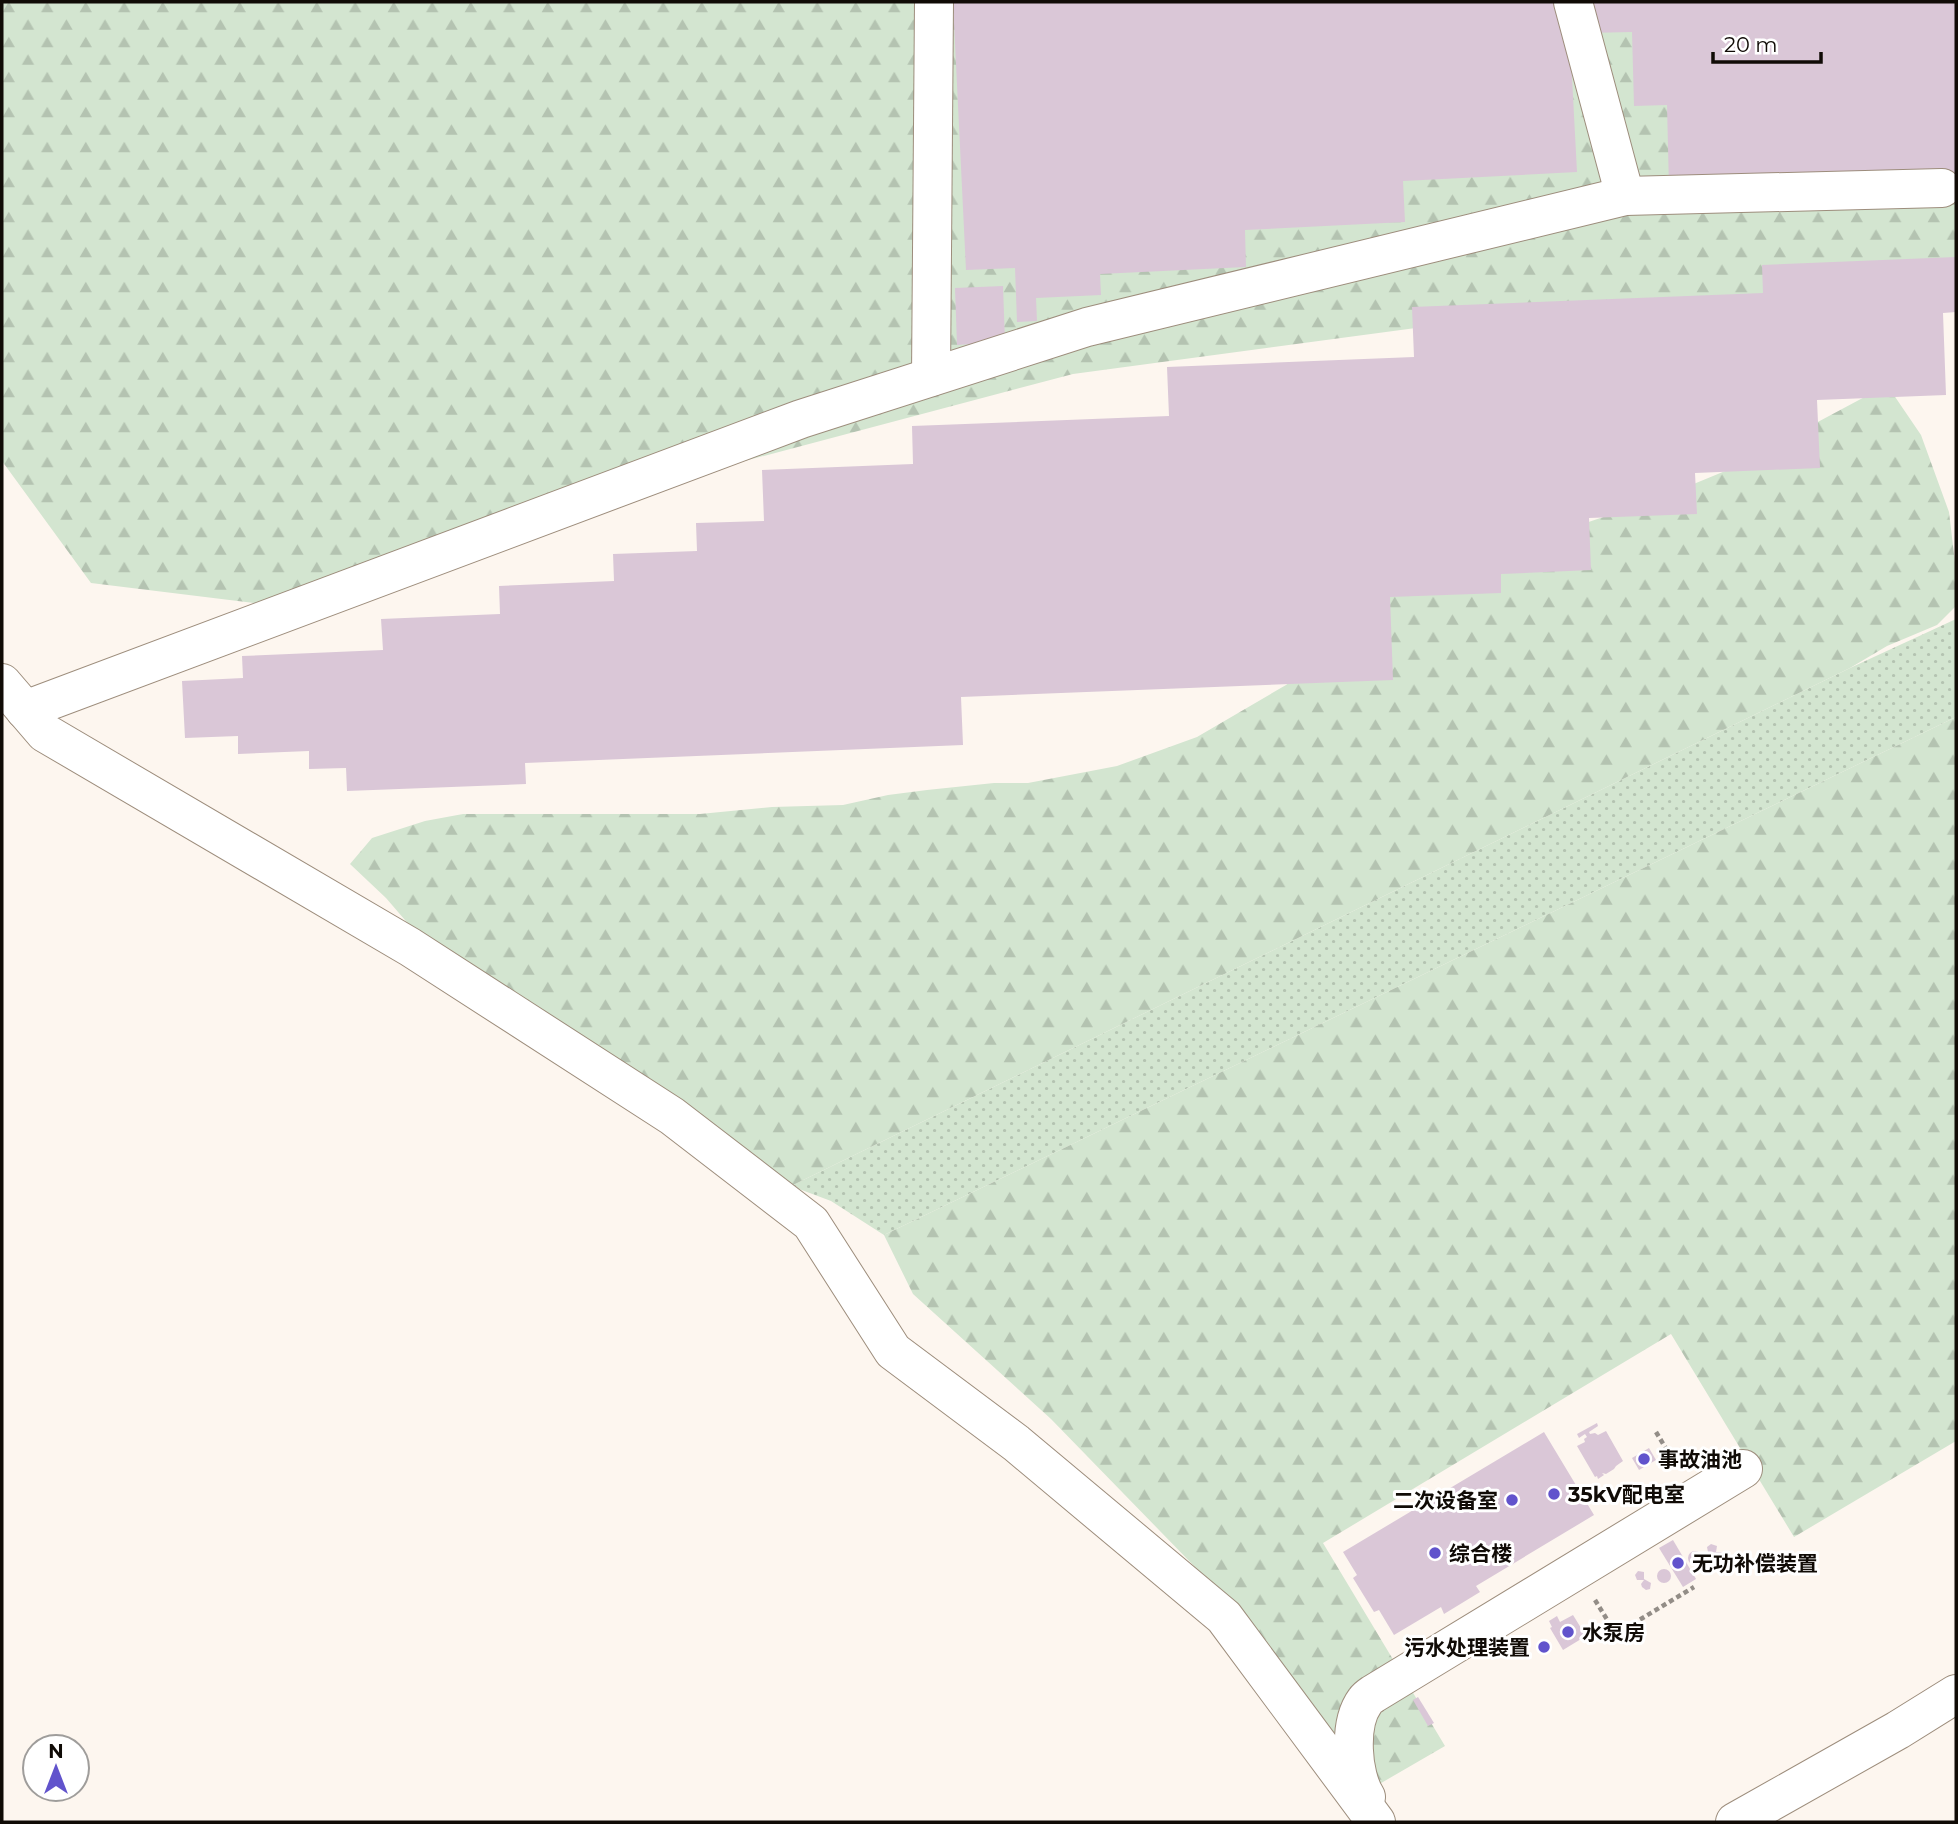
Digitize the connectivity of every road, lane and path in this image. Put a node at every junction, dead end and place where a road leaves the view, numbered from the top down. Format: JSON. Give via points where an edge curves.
{"nodes":[{"id":1,"x":934,"y":2,"type":"edge"},
{"id":2,"x":1573,"y":2,"type":"edge"},
{"id":3,"x":1942,"y":188,"type":"dead end"},
{"id":4,"x":1625,"y":196,"type":"junction"},
{"id":5,"x":930,"y":377,"type":"junction"},
{"id":6,"x":14,"y":696,"type":"edge"},
{"id":7,"x":1743,"y":1469,"type":"dead end"},
{"id":8,"x":1576,"y":1570,"type":"junction"},
{"id":9,"x":1694,"y":1587,"type":"dead end"},
{"id":10,"x":1956,"y":1693,"type":"edge"},
{"id":11,"x":1376,"y":1822,"type":"edge"},
{"id":12,"x":1382,"y":1822,"type":"edge"},
{"id":13,"x":1734,"y":1822,"type":"edge"}],
"edges":[{"from":1,"to":5,"type":"street"},
{"from":2,"to":4,"type":"street"},
{"from":3,"to":4,"type":"street"},
{"from":4,"to":5,"type":"street","via":[[1087,327]]},
{"from":5,"to":6,"type":"street"},
{"from":6,"to":11,"type":"street","via":[[45,733],[410,947],[672,1116],[811,1223],[893,1351],[1016,1443],[1224,1617]]},
{"from":7,"to":8,"type":"street"},
{"from":8,"to":9,"type":"path","via":[[1615,1634]]},
{"from":8,"to":12,"type":"street","via":[[1364,1702],[1353,1749],[1360,1788]]},
{"from":10,"to":13,"type":"street"}]}
